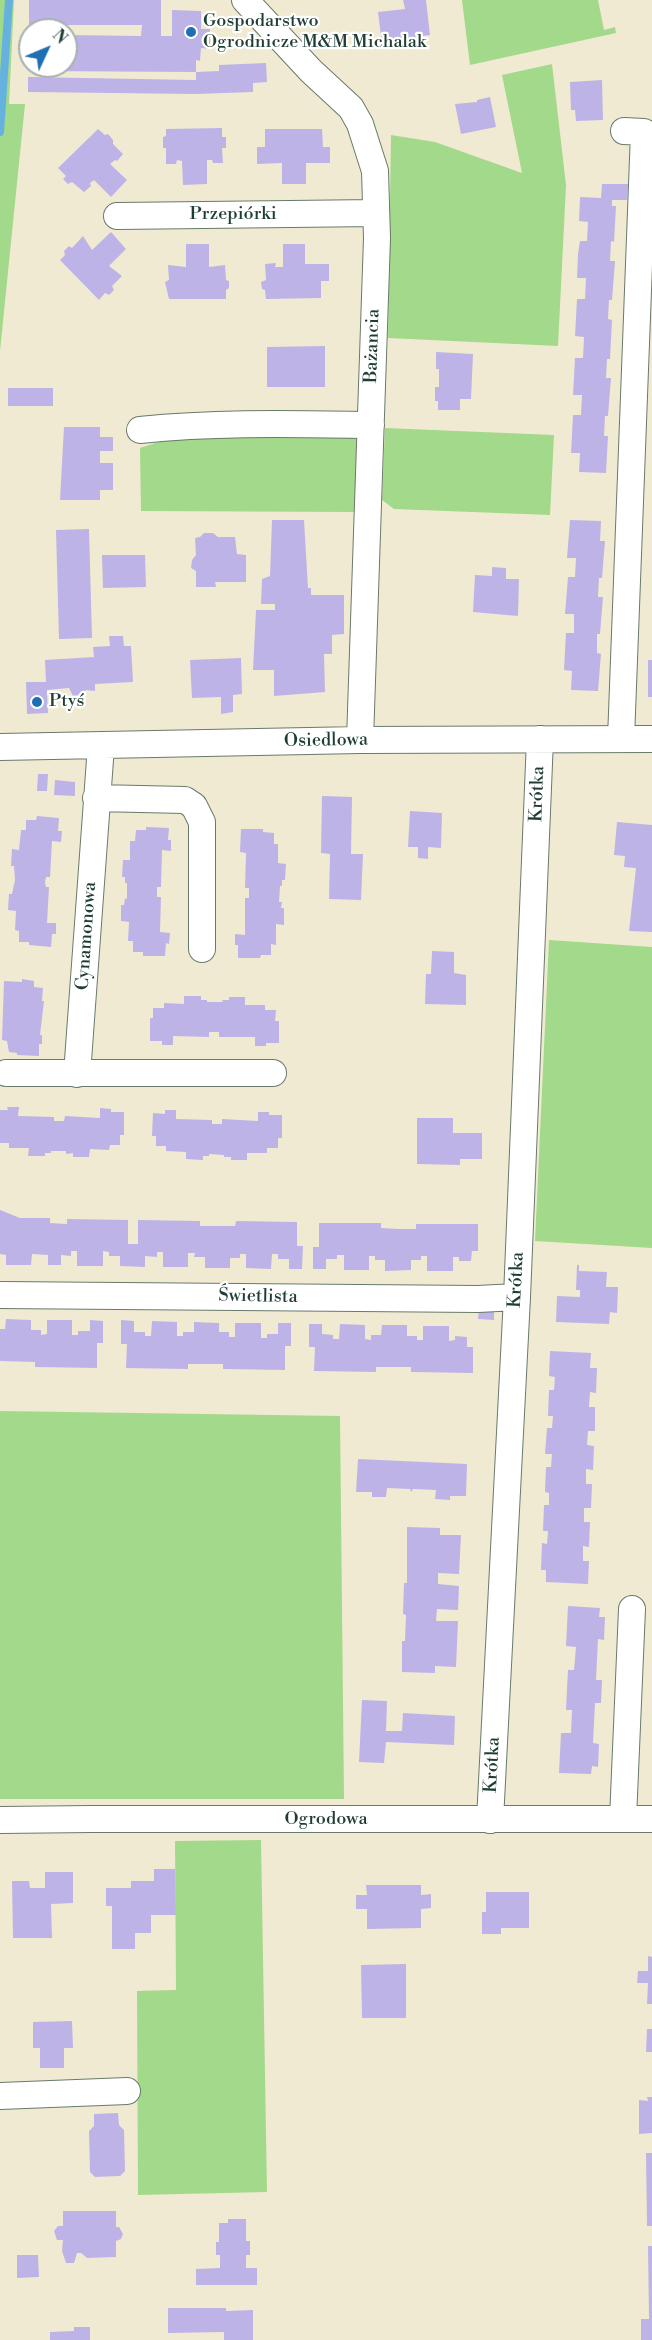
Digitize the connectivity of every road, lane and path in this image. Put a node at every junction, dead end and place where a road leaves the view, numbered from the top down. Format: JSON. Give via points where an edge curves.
{"nodes":[{"id":1,"x":245,"y":0,"type":"edge"},
{"id":2,"x":624,"y":131,"type":"dead end"},
{"id":3,"x":376,"y":213,"type":"junction"},
{"id":4,"x":117,"y":216,"type":"dead end"},
{"id":5,"x":371,"y":425,"type":"junction"},
{"id":6,"x":140,"y":430,"type":"dead end"},
{"id":7,"x":540,"y":739,"type":"junction"},
{"id":8,"x":360,"y":740,"type":"junction"},
{"id":9,"x":621,"y":740,"type":"junction"},
{"id":10,"x":652,"y":740,"type":"edge"},
{"id":11,"x":101,"y":746,"type":"junction"},
{"id":12,"x":0,"y":747,"type":"edge"},
{"id":13,"x":96,"y":798,"type":"junction"},
{"id":14,"x":202,"y":950,"type":"dead end"},
{"id":15,"x":6,"y":1073,"type":"dead end"},
{"id":16,"x":273,"y":1073,"type":"dead end"},
{"id":17,"x":77,"y":1074,"type":"junction"},
{"id":18,"x":0,"y":1295,"type":"edge"},
{"id":19,"x":517,"y":1297,"type":"junction"},
{"id":20,"x":632,"y":1609,"type":"dead end"},
{"id":21,"x":623,"y":1819,"type":"junction"},
{"id":22,"x":652,"y":1819,"type":"edge"},
{"id":23,"x":0,"y":1820,"type":"edge"},
{"id":24,"x":490,"y":1820,"type":"junction"},
{"id":25,"x":127,"y":2091,"type":"dead end"},
{"id":26,"x":0,"y":2096,"type":"edge"}],
"edges":[{"from":1,"to":3,"type":"street","name":"Bażancia","via":[[351,108],[375,171]]},
{"from":2,"to":9,"type":"street","via":[[644,132]]},
{"from":3,"to":4,"type":"street","name":"Przepiórki"},
{"from":3,"to":5,"type":"street","name":"Bażancia"},
{"from":5,"to":6,"type":"street","via":[[192,425]]},
{"from":5,"to":8,"type":"street","name":"Bażancia"},
{"from":7,"to":8,"type":"street","name":"Osiedlowa"},
{"from":7,"to":9,"type":"street","name":"Osiedlowa"},
{"from":7,"to":19,"type":"street","name":"Krótka"},
{"from":8,"to":11,"type":"street","name":"Osiedlowa"},
{"from":9,"to":10,"type":"street","name":"Osiedlowa"},
{"from":11,"to":12,"type":"street","name":"Osiedlowa"},
{"from":11,"to":13,"type":"street","name":"Cynamonowa"},
{"from":13,"to":14,"type":"street","via":[[185,801],[194,806],[202,822]]},
{"from":13,"to":17,"type":"street","name":"Cynamonowa"},
{"from":15,"to":17,"type":"street"},
{"from":16,"to":17,"type":"street"},
{"from":18,"to":19,"type":"street","name":"Świetlista"},
{"from":19,"to":24,"type":"street","name":"Krótka"},
{"from":20,"to":21,"type":"street"},
{"from":21,"to":22,"type":"street","name":"Ogrodowa"},
{"from":21,"to":24,"type":"street","name":"Ogrodowa"},
{"from":23,"to":24,"type":"street","name":"Ogrodowa"},
{"from":25,"to":26,"type":"street"}]}
